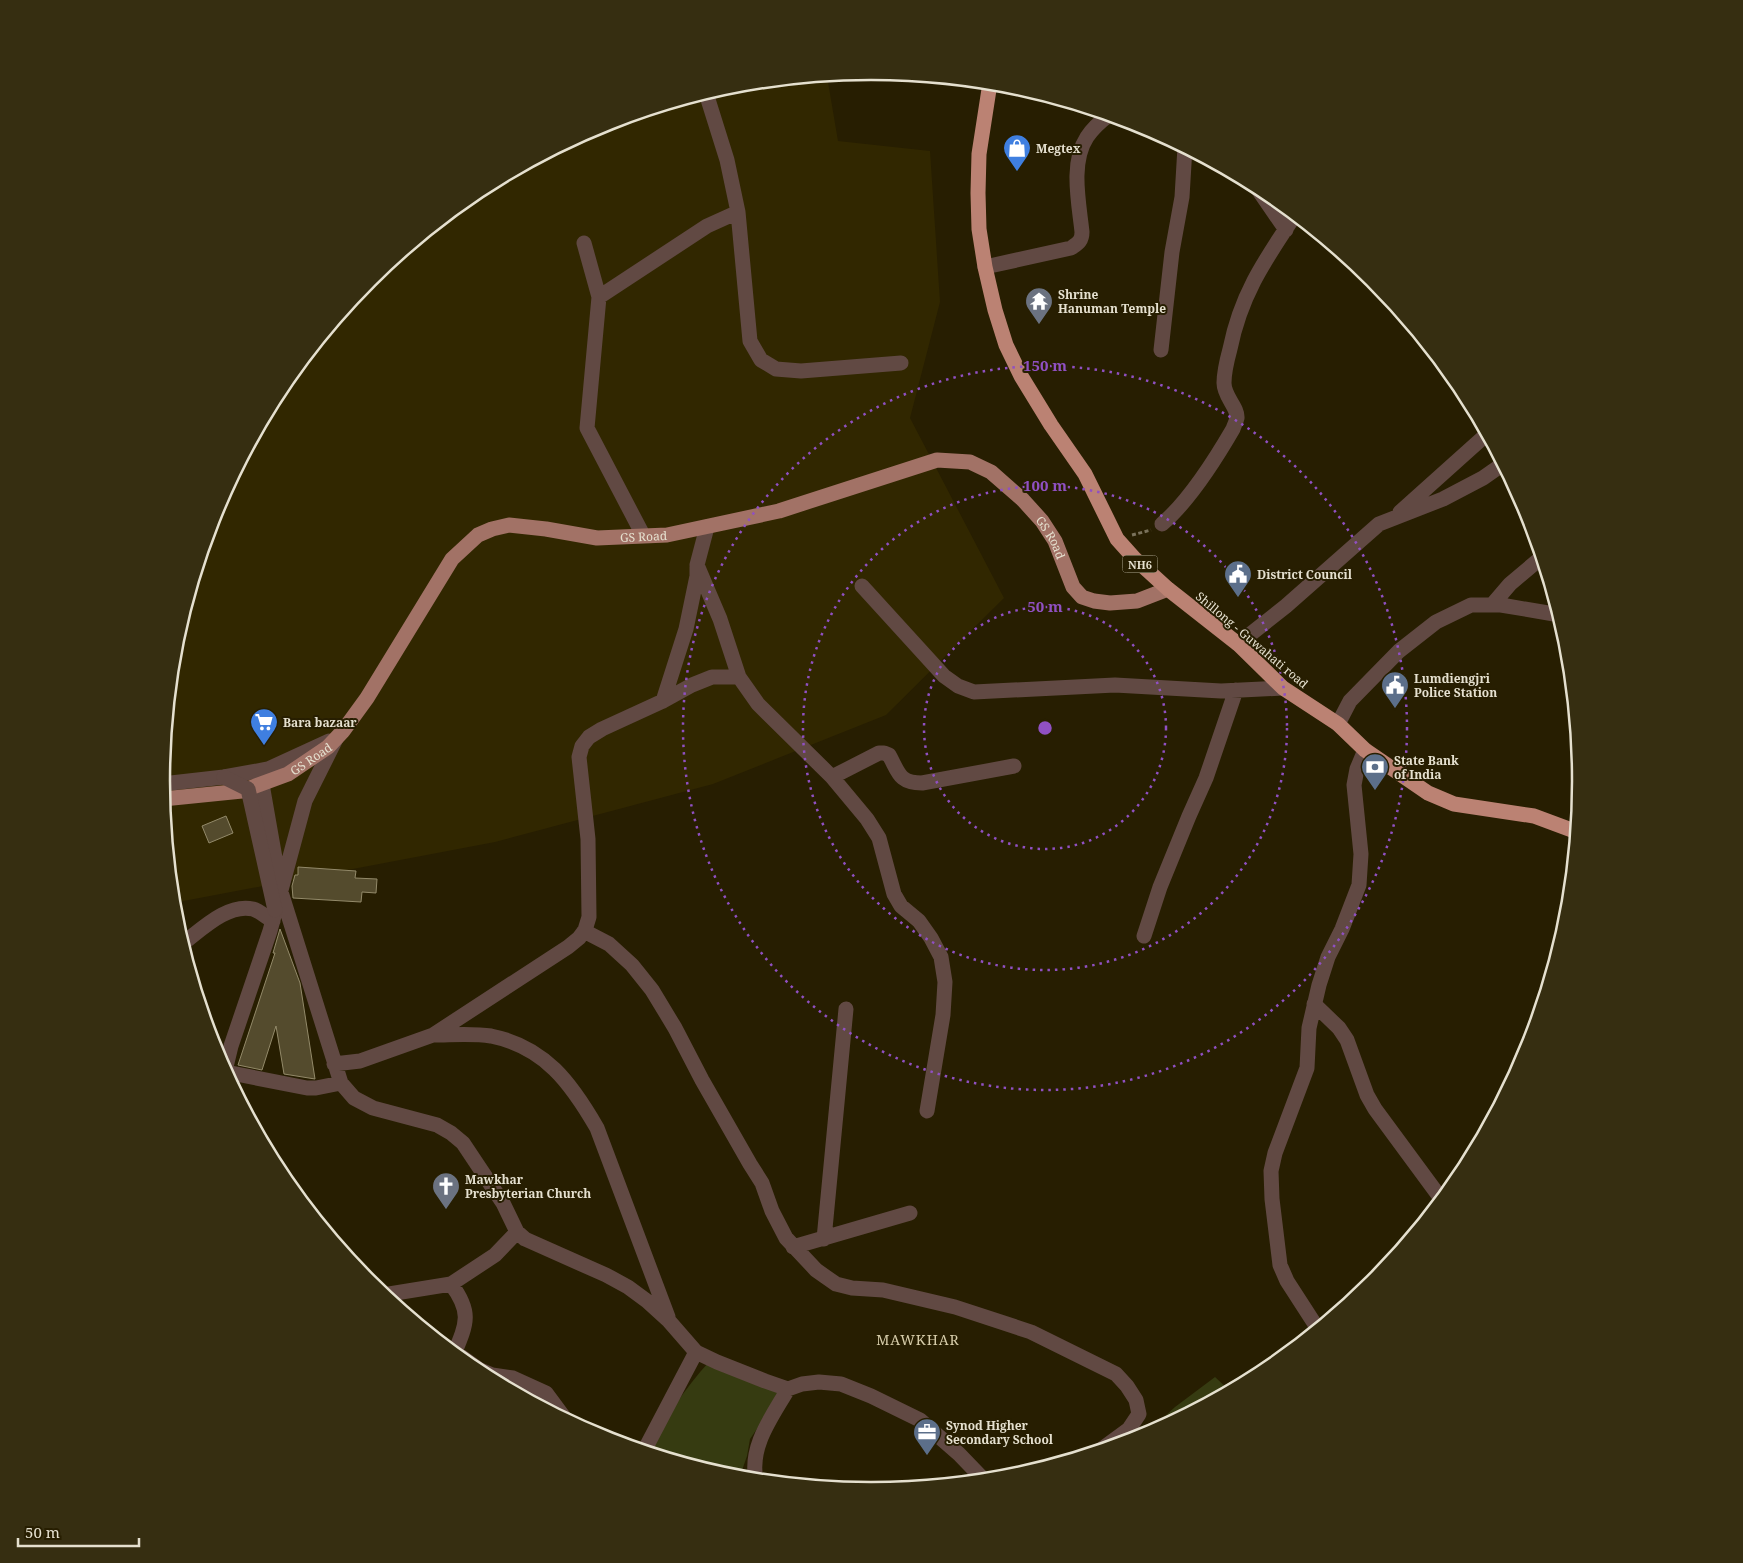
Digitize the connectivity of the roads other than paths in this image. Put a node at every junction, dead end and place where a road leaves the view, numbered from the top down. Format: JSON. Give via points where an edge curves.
{"nodes":[{"id":1,"x":989,"y":90,"type":"edge"},
{"id":2,"x":708,"y":100,"type":"edge"},
{"id":3,"x":1104,"y":119,"type":"edge"},
{"id":4,"x":1184,"y":153,"type":"edge"},
{"id":5,"x":1266,"y":201,"type":"edge"},
{"id":6,"x":738,"y":212,"type":"junction"},
{"id":7,"x":1292,"y":220,"type":"edge"},
{"id":8,"x":1286,"y":230,"type":"junction"},
{"id":9,"x":584,"y":243,"type":"dead end"},
{"id":10,"x":985,"y":267,"type":"junction"},
{"id":11,"x":599,"y":297,"type":"junction"},
{"id":12,"x":1161,"y":350,"type":"dead end"},
{"id":13,"x":901,"y":363,"type":"dead end"},
{"id":14,"x":1483,"y":438,"type":"edge"},
{"id":15,"x":1499,"y":467,"type":"edge"},
{"id":16,"x":1393,"y":518,"type":"junction"},
{"id":17,"x":1162,"y":524,"type":"road end"},
{"id":18,"x":707,"y":527,"type":"junction"},
{"id":19,"x":643,"y":535,"type":"junction"},
{"id":20,"x":1537,"y":561,"type":"edge"},
{"id":21,"x":697,"y":565,"type":"junction"},
{"id":22,"x":862,"y":586,"type":"dead end"},
{"id":23,"x":1168,"y":589,"type":"junction"},
{"id":24,"x":1492,"y":605,"type":"junction"},
{"id":25,"x":1553,"y":615,"type":"edge"},
{"id":26,"x":1238,"y":644,"type":"junction"},
{"id":27,"x":739,"y":676,"type":"junction"},
{"id":28,"x":1283,"y":688,"type":"junction"},
{"id":29,"x":1236,"y":690,"type":"junction"},
{"id":30,"x":663,"y":701,"type":"junction"},
{"id":31,"x":1338,"y":724,"type":"junction"},
{"id":32,"x":337,"y":738,"type":"junction"},
{"id":33,"x":1365,"y":750,"type":"junction"},
{"id":34,"x":1014,"y":766,"type":"dead end"},
{"id":35,"x":224,"y":777,"type":"junction"},
{"id":36,"x":832,"y":777,"type":"junction"},
{"id":37,"x":170,"y":783,"type":"edge"},
{"id":38,"x":255,"y":786,"type":"junction"},
{"id":39,"x":171,"y":798,"type":"edge"},
{"id":40,"x":1571,"y":830,"type":"edge"},
{"id":41,"x":280,"y":892,"type":"junction"},
{"id":42,"x":274,"y":916,"type":"junction"},
{"id":43,"x":584,"y":931,"type":"junction"},
{"id":44,"x":1144,"y":936,"type":"dead end"},
{"id":45,"x":188,"y":940,"type":"edge"},
{"id":46,"x":1314,"y":1004,"type":"junction"},
{"id":47,"x":846,"y":1009,"type":"dead end"},
{"id":48,"x":433,"y":1035,"type":"junction"},
{"id":49,"x":228,"y":1060,"type":"edge"},
{"id":50,"x":334,"y":1064,"type":"junction"},
{"id":51,"x":234,"y":1074,"type":"edge"},
{"id":52,"x":341,"y":1083,"type":"junction"},
{"id":53,"x":927,"y":1111,"type":"dead end"},
{"id":54,"x":1438,"y":1195,"type":"edge"},
{"id":55,"x":910,"y":1213,"type":"dead end"},
{"id":56,"x":517,"y":1232,"type":"junction"},
{"id":57,"x":824,"y":1239,"type":"junction"},
{"id":58,"x":793,"y":1247,"type":"junction"},
{"id":59,"x":451,"y":1284,"type":"junction"},
{"id":60,"x":392,"y":1294,"type":"edge"},
{"id":61,"x":669,"y":1321,"type":"junction"},
{"id":62,"x":1315,"y":1325,"type":"edge"},
{"id":63,"x":457,"y":1347,"type":"edge"},
{"id":64,"x":696,"y":1352,"type":"junction"},
{"id":65,"x":500,"y":1376,"type":"edge"},
{"id":66,"x":788,"y":1389,"type":"junction"},
{"id":67,"x":558,"y":1409,"type":"edge"},
{"id":68,"x":1116,"y":1439,"type":"edge"},
{"id":69,"x":647,"y":1446,"type":"edge"},
{"id":70,"x":756,"y":1473,"type":"edge"},
{"id":71,"x":979,"y":1475,"type":"edge"}],
"edges":[{"from":1,"to":10,"type":"highway","name":"Shillong - Guwahati road","number":"NH6","via":[[979,154],[978,194]]},
{"from":2,"to":6,"type":"street","via":[[727,160]]},
{"from":3,"to":10,"type":"street","via":[[1087,137],[1081,151],[1077,176],[1082,232],[1079,243],[1071,248]]},
{"from":4,"to":12,"type":"street","via":[[1182,198],[1172,252]]},
{"from":5,"to":8,"type":"street"},
{"from":6,"to":11,"type":"street","via":[[707,226]]},
{"from":6,"to":13,"type":"street","via":[[750,341],[761,360],[776,369],[801,370]]},
{"from":7,"to":8,"type":"street"},
{"from":8,"to":17,"type":"street","via":[[1246,294],[1233,333],[1224,384],[1225,394],[1237,418],[1233,430],[1187,497]]},
{"from":9,"to":11,"type":"street"},
{"from":10,"to":23,"type":"highway","name":"Shillong - Guwahati road","number":"NH6","via":[[995,310],[1021,376],[1086,474],[1117,539]]},
{"from":11,"to":19,"type":"street","via":[[587,428]]},
{"from":14,"to":16,"type":"street"},
{"from":15,"to":16,"type":"street","via":[[1443,499]]},
{"from":16,"to":26,"type":"street","via":[[1379,524]]},
{"from":18,"to":19,"type":"main road","name":"GS Road","via":[[667,535]]},
{"from":18,"to":21,"type":"street"},
{"from":18,"to":23,"type":"main road","name":"GS Road","via":[[780,512],[937,460],[970,462],[991,472],[1042,521],[1073,587],[1082,597],[1110,603],[1137,601]]},
{"from":19,"to":32,"type":"main road","name":"GS Road","via":[[597,538],[509,525],[478,535],[452,558],[367,698]]},
{"from":20,"to":24,"type":"street","via":[[1510,584]]},
{"from":21,"to":27,"type":"street"},
{"from":21,"to":30,"type":"street","via":[[686,629]]},
{"from":22,"to":29,"type":"street","via":[[944,676],[974,692],[1115,685]]},
{"from":23,"to":26,"type":"highway","name":"Shillong - Guwahati road","number":"NH6"},
{"from":24,"to":25,"type":"street"},
{"from":24,"to":31,"type":"street","via":[[1471,605],[1436,622],[1406,645],[1356,694]]},
{"from":26,"to":28,"type":"highway","name":"Shillong - Guwahati road","number":"NH6"},
{"from":27,"to":30,"type":"street","via":[[712,677]]},
{"from":27,"to":36,"type":"street","via":[[758,704]]},
{"from":28,"to":29,"type":"street"},
{"from":28,"to":31,"type":"highway","name":"Shillong - Guwahati road","number":"NH6"},
{"from":29,"to":44,"type":"street","via":[[1206,778],[1160,887]]},
{"from":30,"to":43,"type":"street","via":[[602,729],[582,746],[579,757],[588,839],[589,917]]},
{"from":31,"to":33,"type":"highway","name":"Shillong - Guwahati road","number":"NH6"},
{"from":32,"to":35,"type":"street","via":[[268,769]]},
{"from":32,"to":38,"type":"main road","name":"GS Road","via":[[288,774]]},
{"from":32,"to":41,"type":"street","via":[[305,801]]},
{"from":33,"to":40,"type":"highway","name":"Shillong - Guwahati road","number":"NH6","via":[[1428,793],[1454,804],[1534,816]]},
{"from":33,"to":46,"type":"street","via":[[1354,785],[1361,854],[1359,885],[1328,957]]},
{"from":34,"to":36,"type":"street","via":[[910,783],[905,781],[888,755],[879,753]]},
{"from":35,"to":37,"type":"street"},
{"from":35,"to":38,"type":"street","bridge":true},
{"from":36,"to":53,"type":"street","via":[[879,838],[894,894],[901,906],[919,921],[941,957],[945,982],[944,1015]]},
{"from":38,"to":39,"type":"main road","name":"GS Road"},
{"from":38,"to":41,"type":"street"},
{"from":38,"to":42,"type":"street","bridge":true},
{"from":41,"to":42,"type":"street"},
{"from":41,"to":50,"type":"street"},
{"from":42,"to":45,"type":"street","via":[[241,908],[229,911]]},
{"from":42,"to":49,"type":"street"},
{"from":43,"to":48,"type":"street","via":[[568,947]]},
{"from":43,"to":58,"type":"street","via":[[615,949],[656,996],[762,1182],[772,1211]]},
{"from":46,"to":54,"type":"street","via":[[1347,1040],[1375,1109]]},
{"from":46,"to":62,"type":"street","via":[[1306,1068],[1271,1171],[1280,1265]]},
{"from":47,"to":57,"type":"street"},
{"from":48,"to":50,"type":"street","via":[[360,1061]]},
{"from":48,"to":61,"type":"street","via":[[489,1036],[530,1049],[567,1083],[597,1128]]},
{"from":50,"to":52,"type":"street"},
{"from":51,"to":52,"type":"street","via":[[307,1088]]},
{"from":52,"to":56,"type":"street","via":[[354,1098],[373,1108],[437,1124],[451,1132],[463,1143],[492,1185]]},
{"from":55,"to":57,"type":"street"},
{"from":56,"to":59,"type":"street","via":[[495,1255]]},
{"from":56,"to":61,"type":"street","via":[[525,1239],[628,1287]]},
{"from":57,"to":58,"type":"street"},
{"from":58,"to":68,"type":"street","via":[[836,1284],[883,1290],[955,1306],[1031,1332],[1116,1374],[1136,1400],[1139,1414],[1129,1429]]},
{"from":59,"to":60,"type":"street"},
{"from":59,"to":63,"type":"street","via":[[460,1296],[466,1319]]},
{"from":61,"to":64,"type":"street"},
{"from":64,"to":66,"type":"street"},
{"from":64,"to":69,"type":"street"},
{"from":65,"to":67,"type":"street","via":[[513,1378],[546,1393]]},
{"from":66,"to":70,"type":"street","via":[[760,1437],[755,1455]]},
{"from":66,"to":71,"type":"street","via":[[819,1382],[841,1384],[870,1396],[920,1420]]}]}
